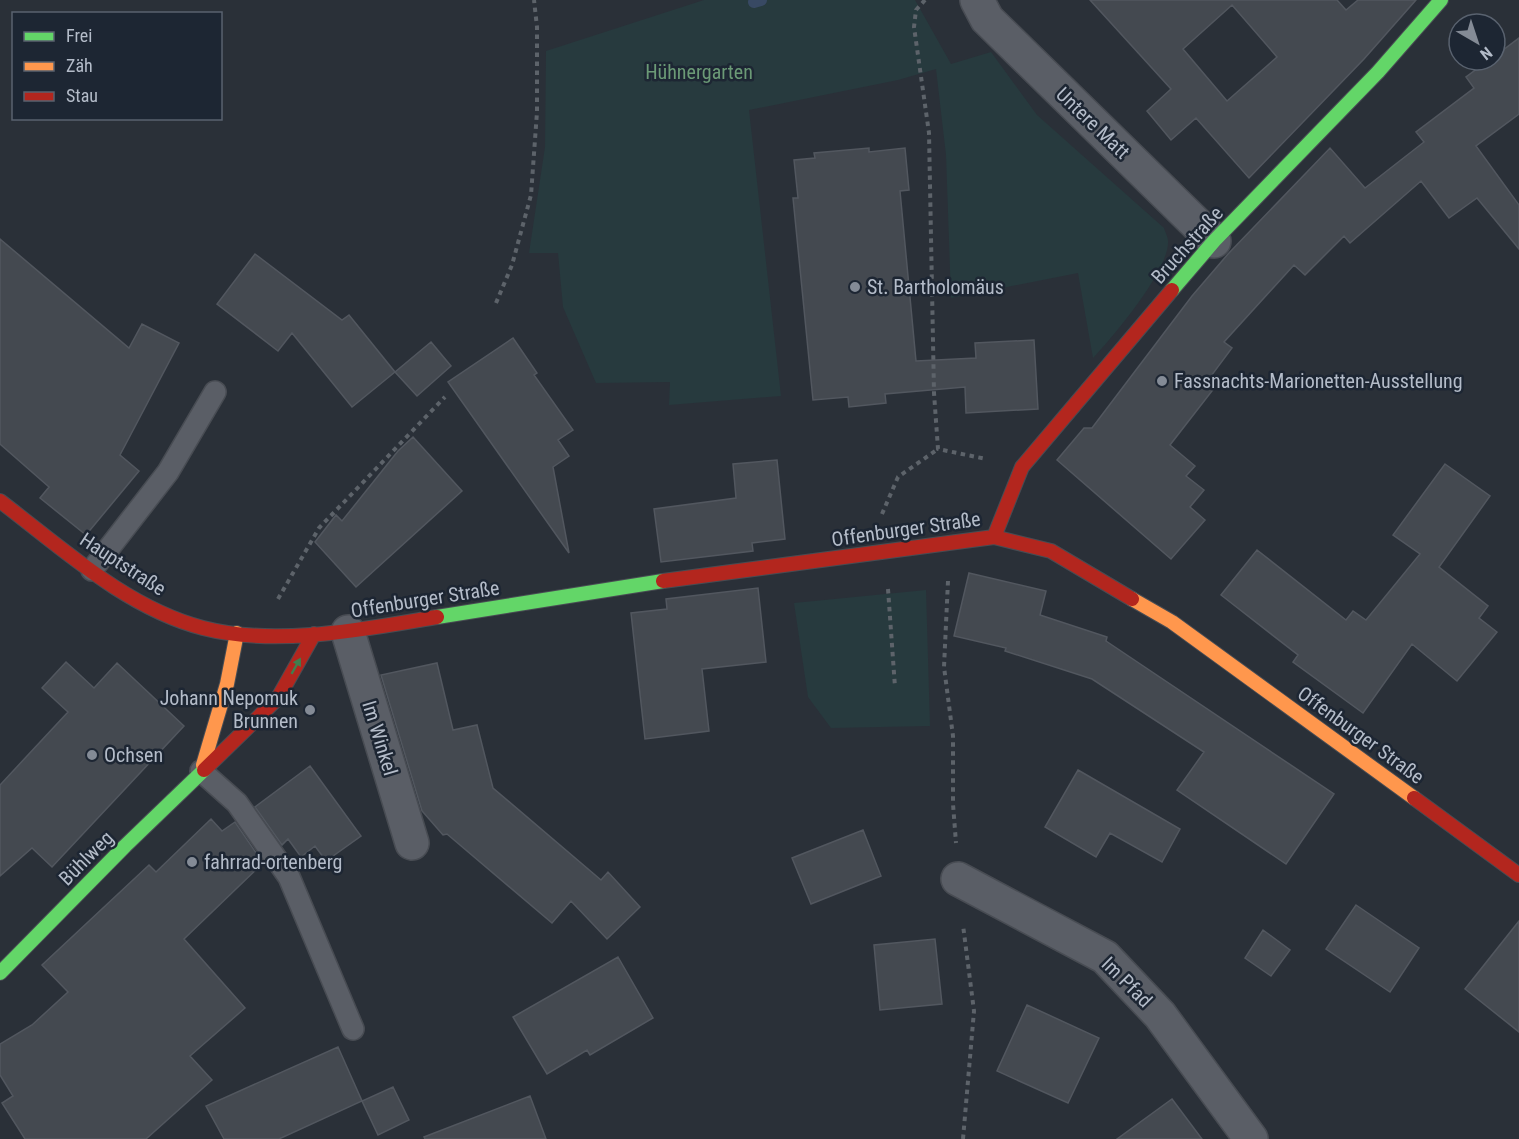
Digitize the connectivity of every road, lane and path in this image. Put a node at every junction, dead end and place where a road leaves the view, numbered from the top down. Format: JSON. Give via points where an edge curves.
{"nodes":[{"id":1,"x":534,"y":0,"type":"edge"},
{"id":2,"x":925,"y":0,"type":"edge"},
{"id":3,"x":977,"y":0,"type":"edge"},
{"id":4,"x":1440,"y":0,"type":"edge"},
{"id":5,"x":1214,"y":241,"type":"junction"},
{"id":6,"x":496,"y":303,"type":"dead end"},
{"id":7,"x":215,"y":392,"type":"dead end"},
{"id":8,"x":445,"y":397,"type":"dead end"},
{"id":9,"x":938,"y":449,"type":"junction"},
{"id":10,"x":1022,"y":467,"type":"junction"},
{"id":11,"x":0,"y":501,"type":"edge"},
{"id":12,"x":994,"y":537,"type":"junction"},
{"id":13,"x":885,"y":552,"type":"junction"},
{"id":14,"x":92,"y":570,"type":"junction"},
{"id":15,"x":948,"y":579,"type":"dead end"},
{"id":16,"x":348,"y":632,"type":"junction"},
{"id":17,"x":237,"y":633,"type":"junction"},
{"id":18,"x":258,"y":634,"type":"junction"},
{"id":19,"x":314,"y":634,"type":"junction"},
{"id":20,"x":895,"y":687,"type":"dead end"},
{"id":21,"x":201,"y":771,"type":"junction"},
{"id":22,"x":412,"y":843,"type":"dead end"},
{"id":23,"x":1519,"y":875,"type":"edge"},
{"id":24,"x":958,"y":879,"type":"junction"},
{"id":25,"x":0,"y":973,"type":"edge"},
{"id":26,"x":353,"y":1029,"type":"dead end"},
{"id":27,"x":963,"y":1139,"type":"edge"},
{"id":28,"x":1251,"y":1139,"type":"edge"}],
"edges":[{"from":1,"to":6,"type":"path","via":[[537,112],[531,195],[512,265]]},
{"from":2,"to":9,"type":"path","via":[[916,10],[914,27],[929,133]]},
{"from":3,"to":5,"type":"street","name":"Untere Matt","via":[[987,19]]},
{"from":4,"to":5,"type":"street","name":"Bruchstraße","via":[[1378,72]]},
{"from":5,"to":10,"type":"street","name":"Bruchstraße"},
{"from":7,"to":14,"type":"lane","via":[[168,472]]},
{"from":8,"to":18,"type":"path","via":[[320,528]]},
{"from":9,"to":10,"type":"path"},
{"from":9,"to":13,"type":"path","via":[[898,477],[879,519]]},
{"from":10,"to":12,"type":"street","name":"Bruchstraße"},
{"from":11,"to":14,"type":"street","name":"Hauptstraße"},
{"from":12,"to":13,"type":"street","name":"Offenburger Straße"},
{"from":12,"to":23,"type":"street","name":"Offenburger Straße","via":[[1051,551],[1172,622]]},
{"from":13,"to":16,"type":"street","name":"Offenburger Straße","via":[[645,583]]},
{"from":13,"to":20,"type":"path"},
{"from":14,"to":17,"type":"street","name":"Hauptstraße","via":[[151,609],[205,629]]},
{"from":15,"to":24,"type":"path","via":[[944,668],[953,736]]},
{"from":16,"to":19,"type":"street","name":"Offenburger Straße"},
{"from":16,"to":22,"type":"street","name":"Im Winkel"},
{"from":17,"to":18,"type":"street","name":"Offenburger Straße"},
{"from":17,"to":21,"type":"street","name":"Bühlweg","via":[[227,684]]},
{"from":18,"to":19,"type":"street","name":"Offenburger Straße"},
{"from":21,"to":19,"type":"street","name":"Bühlweg","one_way":true,"via":[[278,698]]},
{"from":21,"to":25,"type":"street","name":"Bühlweg"},
{"from":21,"to":26,"type":"lane","via":[[237,803],[289,877]]},
{"from":24,"to":27,"type":"path","via":[[974,1011]]},
{"from":24,"to":28,"type":"street","name":"Im Pfad","via":[[1105,957],[1160,1015]]}]}
